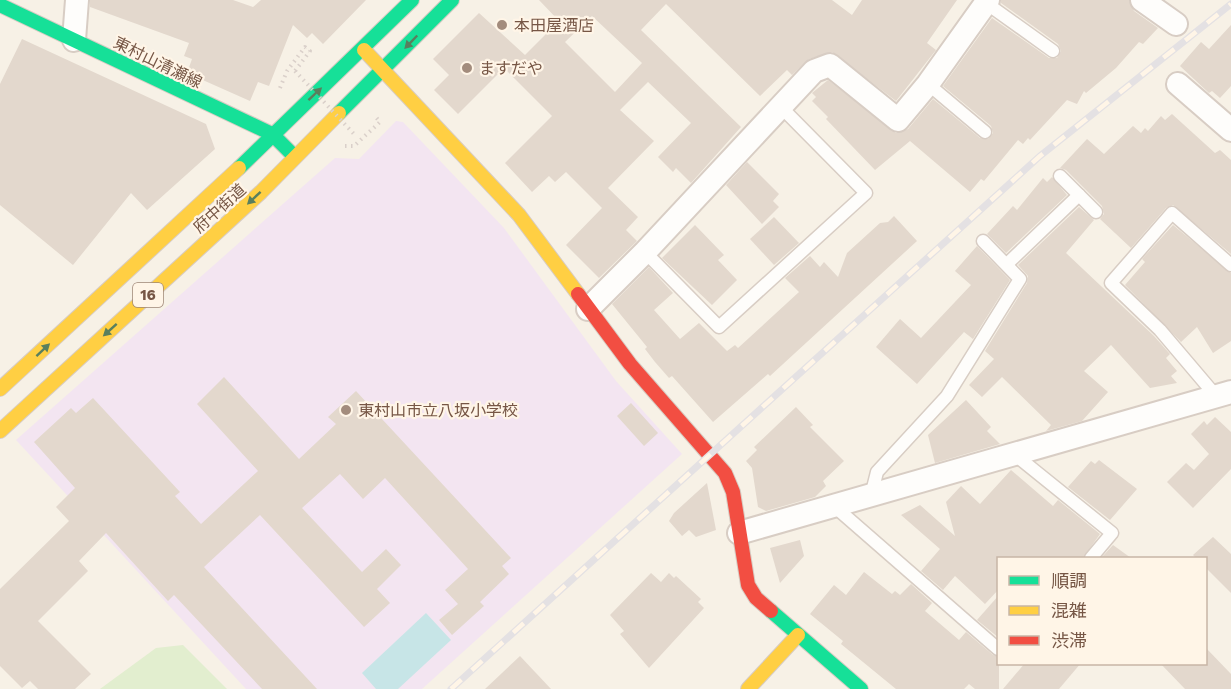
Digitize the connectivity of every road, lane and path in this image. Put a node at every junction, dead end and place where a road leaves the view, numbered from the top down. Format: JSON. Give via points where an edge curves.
{"nodes":[{"id":1,"x":77,"y":0,"type":"edge"},
{"id":2,"x":412,"y":0,"type":"edge"},
{"id":3,"x":452,"y":0,"type":"edge"},
{"id":4,"x":1147,"y":1,"type":"edge"},
{"id":5,"x":987,"y":2,"type":"edge"},
{"id":6,"x":0,"y":5,"type":"edge"},
{"id":7,"x":1176,"y":24,"type":"dead end"},
{"id":8,"x":74,"y":40,"type":"junction"},
{"id":9,"x":363,"y":49,"type":"junction"},
{"id":10,"x":1053,"y":51,"type":"dead end"},
{"id":11,"x":383,"y":69,"type":"junction"},
{"id":12,"x":928,"y":84,"type":"junction"},
{"id":13,"x":1178,"y":84,"type":"dead end"},
{"id":14,"x":280,"y":88,"type":"dead end"},
{"id":15,"x":780,"y":106,"type":"junction"},
{"id":16,"x":1228,"y":120,"type":"edge"},
{"id":17,"x":985,"y":132,"type":"dead end"},
{"id":18,"x":272,"y":134,"type":"junction"},
{"id":19,"x":354,"y":134,"type":"dead end"},
{"id":20,"x":296,"y":158,"type":"junction"},
{"id":21,"x":1060,"y":176,"type":"dead end"},
{"id":22,"x":1079,"y":195,"type":"junction"},
{"id":23,"x":1096,"y":212,"type":"dead end"},
{"id":24,"x":983,"y":241,"type":"dead end"},
{"id":25,"x":645,"y":252,"type":"junction"},
{"id":26,"x":1006,"y":264,"type":"junction"},
{"id":27,"x":1231,"y":266,"type":"edge"},
{"id":28,"x":588,"y":309,"type":"junction"},
{"id":29,"x":0,"y":390,"type":"edge"},
{"id":30,"x":1223,"y":394,"type":"edge"},
{"id":31,"x":0,"y":431,"type":"edge"},
{"id":32,"x":1014,"y":453,"type":"junction"},
{"id":33,"x":870,"y":498,"type":"junction"},
{"id":34,"x":834,"y":506,"type":"junction"},
{"id":35,"x":739,"y":533,"type":"junction"},
{"id":36,"x":1092,"y":557,"type":"edge"},
{"id":37,"x":798,"y":635,"type":"junction"},
{"id":38,"x":997,"y":647,"type":"edge"},
{"id":39,"x":748,"y":689,"type":"edge"},
{"id":40,"x":861,"y":689,"type":"edge"}],
"edges":[{"from":1,"to":8,"type":"street"},
{"from":2,"to":9,"type":"main road","name":"府中街道","number":"16"},
{"from":3,"to":11,"type":"main road","name":"府中街道","number":"16","one_way":true},
{"from":4,"to":7,"type":"street"},
{"from":5,"to":10,"type":"lane"},
{"from":5,"to":12,"type":"street"},
{"from":6,"to":8,"type":"main road","name":"東村山清瀬線"},
{"from":8,"to":18,"type":"main road","name":"東村山清瀬線"},
{"from":9,"to":11,"type":"main road"},
{"from":18,"to":9,"type":"main road","name":"府中街道","number":"16","one_way":true},
{"from":11,"to":20,"type":"main road","name":"府中街道","number":"16"},
{"from":11,"to":28,"type":"main road","via":[[519,215]]},
{"from":12,"to":15,"type":"street","via":[[898,120],[830,65],[814,71]]},
{"from":12,"to":17,"type":"lane"},
{"from":13,"to":16,"type":"street"},
{"from":14,"to":19,"type":"path","bridge":true,"via":[[304,47],[310,51],[295,71]]},
{"from":15,"to":25,"type":"street"},
{"from":15,"to":25,"type":"lane","via":[[866,193],[719,327]]},
{"from":18,"to":20,"type":"main road","name":"東村山清瀬線"},
{"from":29,"to":18,"type":"main road","name":"府中街道","number":"16","one_way":true},
{"from":20,"to":31,"type":"main road","name":"府中街道","number":"16","one_way":true},
{"from":21,"to":22,"type":"lane"},
{"from":22,"to":23,"type":"lane"},
{"from":22,"to":26,"type":"lane"},
{"from":24,"to":26,"type":"lane"},
{"from":25,"to":28,"type":"street"},
{"from":26,"to":33,"type":"lane","via":[[1020,279],[947,396],[877,472]]},
{"from":27,"to":30,"type":"lane","via":[[1172,213],[1111,283]]},
{"from":28,"to":35,"type":"main road","via":[[630,364],[725,473],[733,492]]},
{"from":30,"to":32,"type":"street"},
{"from":32,"to":33,"type":"street"},
{"from":32,"to":36,"type":"lane","via":[[1112,533]]},
{"from":33,"to":34,"type":"street"},
{"from":34,"to":35,"type":"street"},
{"from":34,"to":38,"type":"lane"},
{"from":35,"to":37,"type":"main road","via":[[748,585],[756,598]]},
{"from":37,"to":39,"type":"main road"},
{"from":37,"to":40,"type":"main road"}]}
